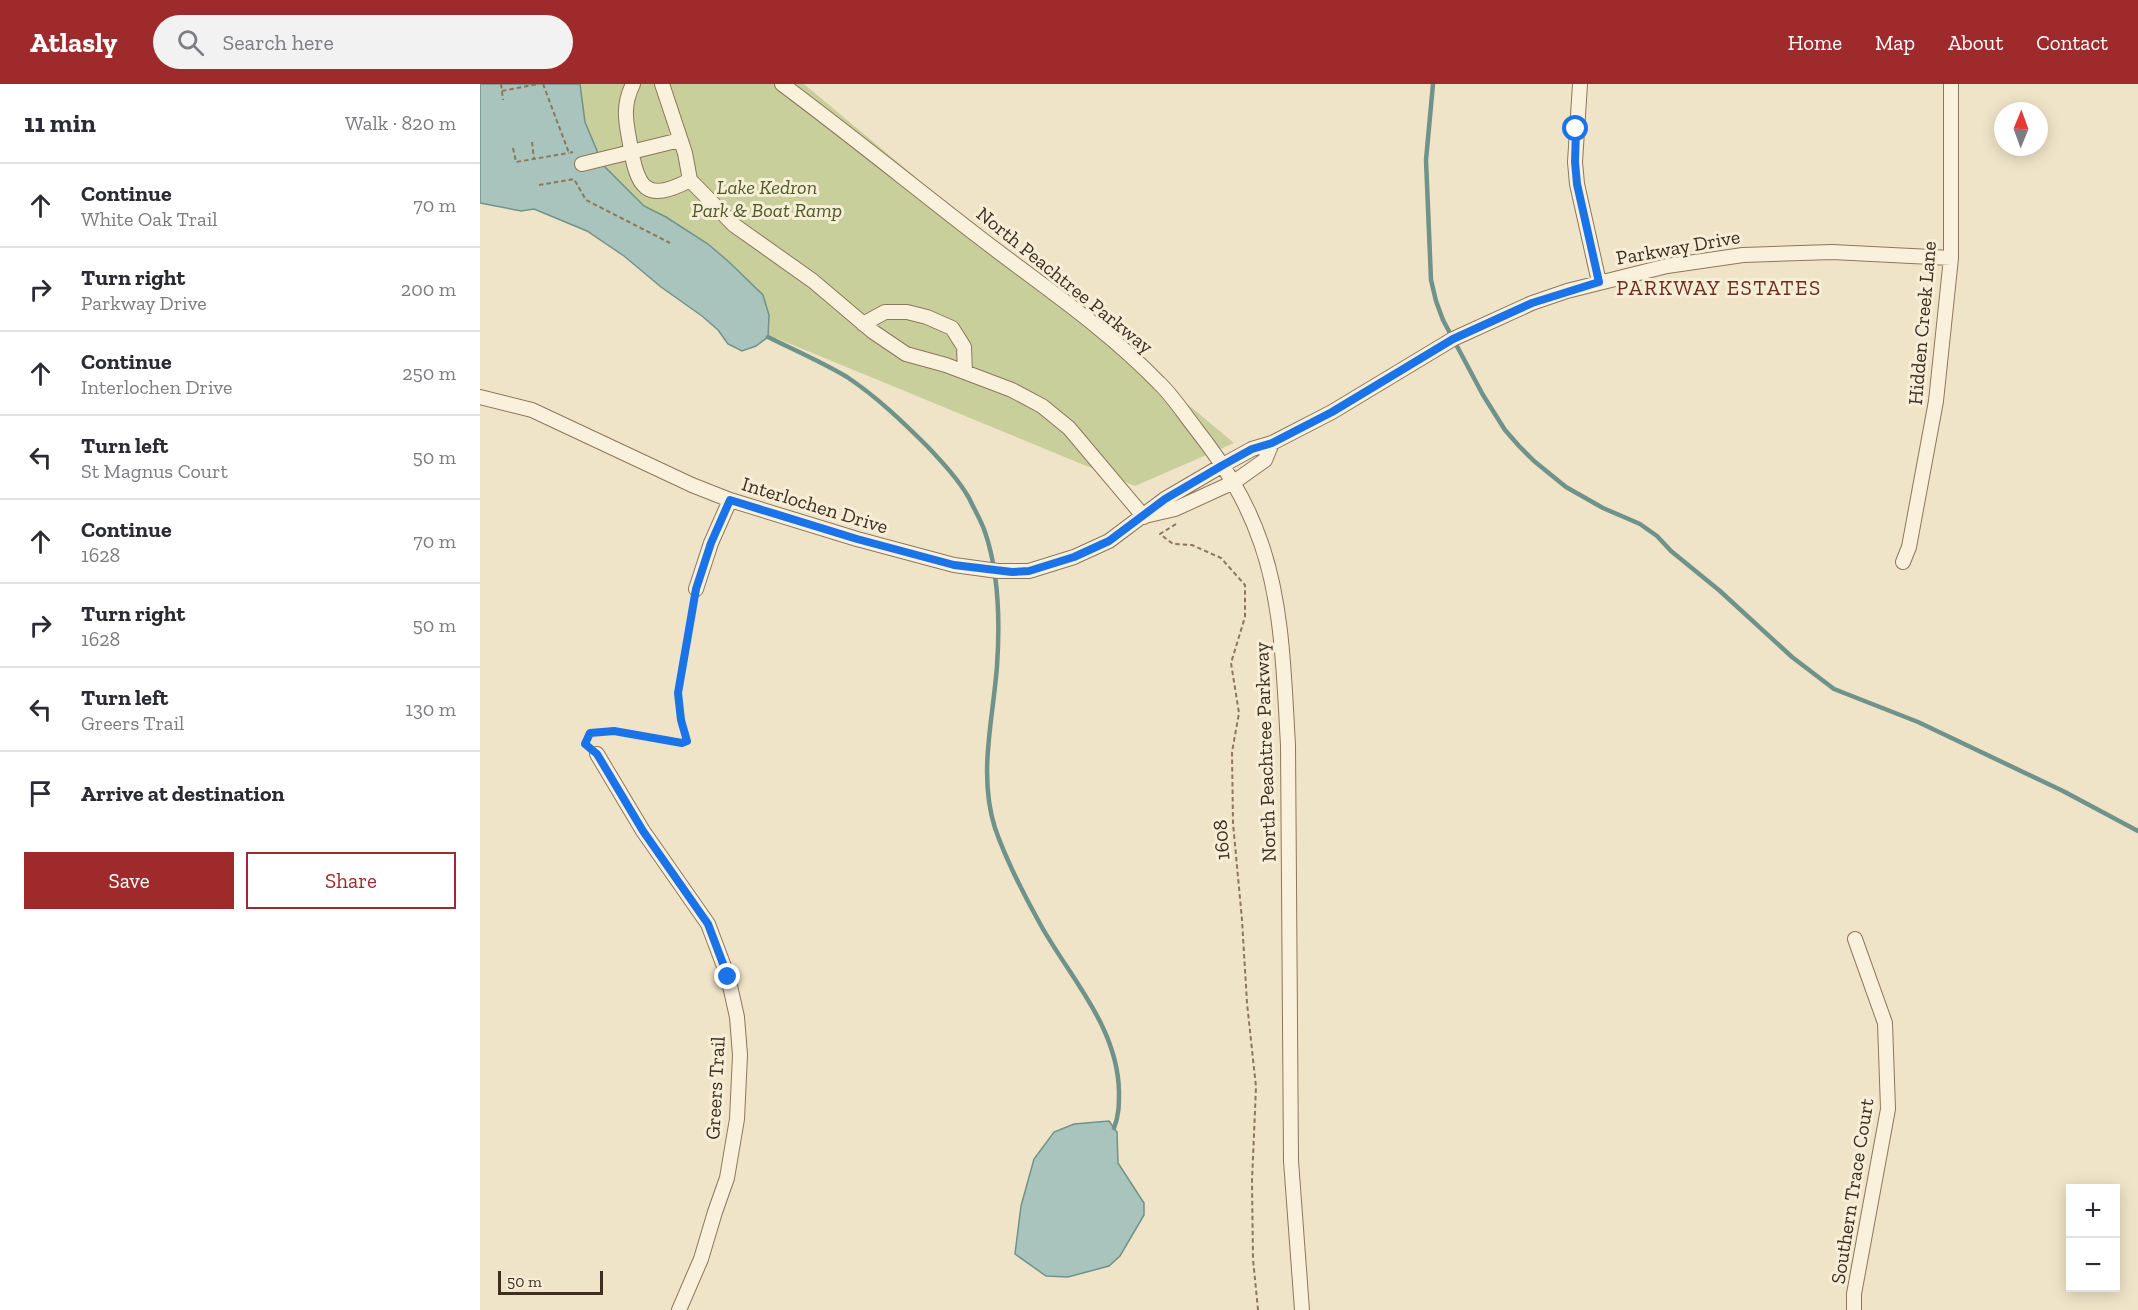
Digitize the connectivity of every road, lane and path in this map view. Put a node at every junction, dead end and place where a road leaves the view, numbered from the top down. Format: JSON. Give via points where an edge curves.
{"nodes":[{"id":1,"x":501,"y":84,"type":"edge"},
{"id":2,"x":538,"y":84,"type":"edge"},
{"id":3,"x":543,"y":84,"type":"edge"},
{"id":4,"x":633,"y":84,"type":"edge"},
{"id":5,"x":662,"y":84,"type":"edge"},
{"id":6,"x":782,"y":84,"type":"edge"},
{"id":7,"x":1580,"y":84,"type":"edge"},
{"id":8,"x":1951,"y":84,"type":"edge"},
{"id":9,"x":502,"y":91,"type":"junction"},
{"id":10,"x":503,"y":100,"type":"dead end"},
{"id":11,"x":680,"y":140,"type":"junction"},
{"id":12,"x":532,"y":142,"type":"dead end"},
{"id":13,"x":513,"y":148,"type":"dead end"},
{"id":14,"x":631,"y":152,"type":"junction"},
{"id":15,"x":569,"y":153,"type":"junction"},
{"id":16,"x":534,"y":159,"type":"junction"},
{"id":17,"x":585,"y":159,"type":"joint"},
{"id":18,"x":690,"y":180,"type":"junction"},
{"id":19,"x":539,"y":185,"type":"dead end"},
{"id":20,"x":669,"y":243,"type":"dead end"},
{"id":21,"x":1951,"y":258,"type":"junction"},
{"id":22,"x":1599,"y":282,"type":"junction"},
{"id":23,"x":863,"y":324,"type":"junction"},
{"id":24,"x":965,"y":372,"type":"junction"},
{"id":25,"x":480,"y":397,"type":"edge"},
{"id":26,"x":1272,"y":443,"type":"junction"},
{"id":27,"x":1223,"y":465,"type":"junction"},
{"id":28,"x":1234,"y":482,"type":"junction"},
{"id":29,"x":730,"y":500,"type":"junction"},
{"id":30,"x":1144,"y":517,"type":"junction"},
{"id":31,"x":1178,"y":523,"type":"dead end"},
{"id":32,"x":1903,"y":562,"type":"dead end"},
{"id":33,"x":696,"y":589,"type":"joint"},
{"id":34,"x":597,"y":754,"type":"joint"},
{"id":35,"x":1855,"y":939,"type":"dead end"},
{"id":36,"x":679,"y":1310,"type":"edge"},
{"id":37,"x":1258,"y":1310,"type":"edge"},
{"id":38,"x":1302,"y":1310,"type":"edge"},
{"id":39,"x":1854,"y":1310,"type":"edge"}],
"edges":[{"from":1,"to":9,"type":"path"},
{"from":2,"to":9,"type":"path"},
{"from":3,"to":15,"type":"path"},
{"from":4,"to":14,"type":"street","via":[[624,112]]},
{"from":5,"to":11,"type":"street"},
{"from":6,"to":27,"type":"street","name":"North Peachtree Parkway","via":[[1109,335],[1162,385]]},
{"from":7,"to":22,"type":"street","via":[[1576,173]]},
{"from":8,"to":21,"type":"street","name":"Hidden Creek Lane"},
{"from":9,"to":10,"type":"path"},
{"from":11,"to":14,"type":"street"},
{"from":11,"to":18,"type":"street"},
{"from":12,"to":16,"type":"path"},
{"from":13,"to":16,"type":"path","via":[[516,162]]},
{"from":14,"to":17,"type":"street"},
{"from":14,"to":18,"type":"street","via":[[640,184],[655,191],[675,188]]},
{"from":15,"to":16,"type":"path"},
{"from":15,"to":17,"type":"path"},
{"from":18,"to":23,"type":"street","via":[[734,225],[813,281]]},
{"from":19,"to":20,"type":"path","via":[[574,179],[586,200]]},
{"from":21,"to":22,"type":"street","name":"Parkway Drive","via":[[1832,252],[1743,255],[1667,266]]},
{"from":21,"to":32,"type":"street","name":"Hidden Creek Lane","via":[[1936,401]]},
{"from":22,"to":26,"type":"street","name":"Parkway Drive","via":[[1532,303],[1459,336]]},
{"from":23,"to":24,"type":"street","via":[[906,354]]},
{"from":23,"to":24,"type":"street","via":[[885,312],[907,312],[952,328],[964,346]]},
{"from":24,"to":30,"type":"street","via":[[1042,406],[1069,428]]},
{"from":25,"to":29,"type":"street","name":"Interlochen Drive","via":[[532,410]]},
{"from":26,"to":27,"type":"street","name":"Parkway Drive"},
{"from":26,"to":28,"type":"street","name":"Parkway Drive","via":[[1265,460]]},
{"from":27,"to":28,"type":"street","name":"North Peachtree Parkway"},
{"from":27,"to":30,"type":"street","name":"Interlochen Drive","via":[[1165,499]]},
{"from":28,"to":30,"type":"street","name":"Interlochen Drive","via":[[1175,509]]},
{"from":28,"to":38,"type":"street","name":"North Peachtree Parkway","via":[[1272,579],[1286,706],[1291,1161]]},
{"from":29,"to":30,"type":"street","name":"Interlochen Drive","via":[[954,565],[998,571],[1029,571],[1074,557],[1109,541]]},
{"from":29,"to":33,"type":"street"},
{"from":31,"to":37,"type":"path","name":"1608","via":[[1160,534],[1173,544],[1192,545],[1221,558],[1245,585],[1245,617],[1231,663],[1239,713],[1232,752],[1233,823],[1256,1087],[1252,1192]]},
{"from":33,"to":34,"type":"path","via":[[678,693],[687,741],[614,731],[590,733],[585,744]]},
{"from":34,"to":36,"type":"street","name":"Greers Trail","via":[[643,831],[708,924],[728,977],[737,1017],[737,1119],[727,1178],[701,1259]]},
{"from":35,"to":39,"type":"street","name":"Southern Trace Court","via":[[1885,1023],[1888,1109]]}]}
